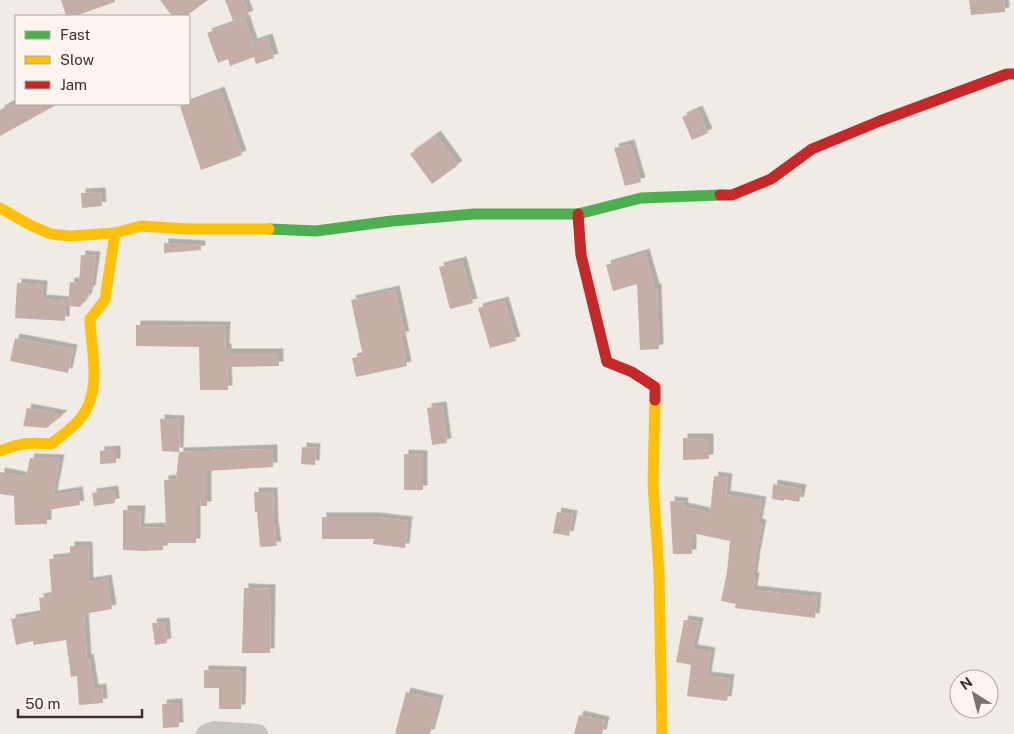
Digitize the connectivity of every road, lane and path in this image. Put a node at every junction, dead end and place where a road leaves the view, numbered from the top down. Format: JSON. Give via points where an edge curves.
{"nodes":[{"id":1,"x":1014,"y":74,"type":"edge"},
{"id":2,"x":0,"y":208,"type":"edge"},
{"id":3,"x":578,"y":214,"type":"junction"},
{"id":4,"x":115,"y":233,"type":"junction"},
{"id":5,"x":0,"y":451,"type":"edge"},
{"id":6,"x":206,"y":734,"type":"edge"},
{"id":7,"x":258,"y":734,"type":"edge"},
{"id":8,"x":662,"y":734,"type":"edge"}],
"edges":[{"from":1,"to":3,"type":"street","via":[[880,120],[812,149],[772,179],[732,195],[641,198]]},
{"from":2,"to":4,"type":"street","via":[[51,234]]},
{"from":3,"to":4,"type":"street","via":[[474,214],[392,220],[316,231],[141,226]]},
{"from":3,"to":8,"type":"street","via":[[581,255],[607,362],[632,372],[655,387],[652,484],[659,573]]},
{"from":4,"to":5,"type":"street","via":[[105,300],[90,319],[94,378],[88,408],[51,444],[20,443]]},
{"from":6,"to":7,"type":"street","via":[[214,731]]}]}
